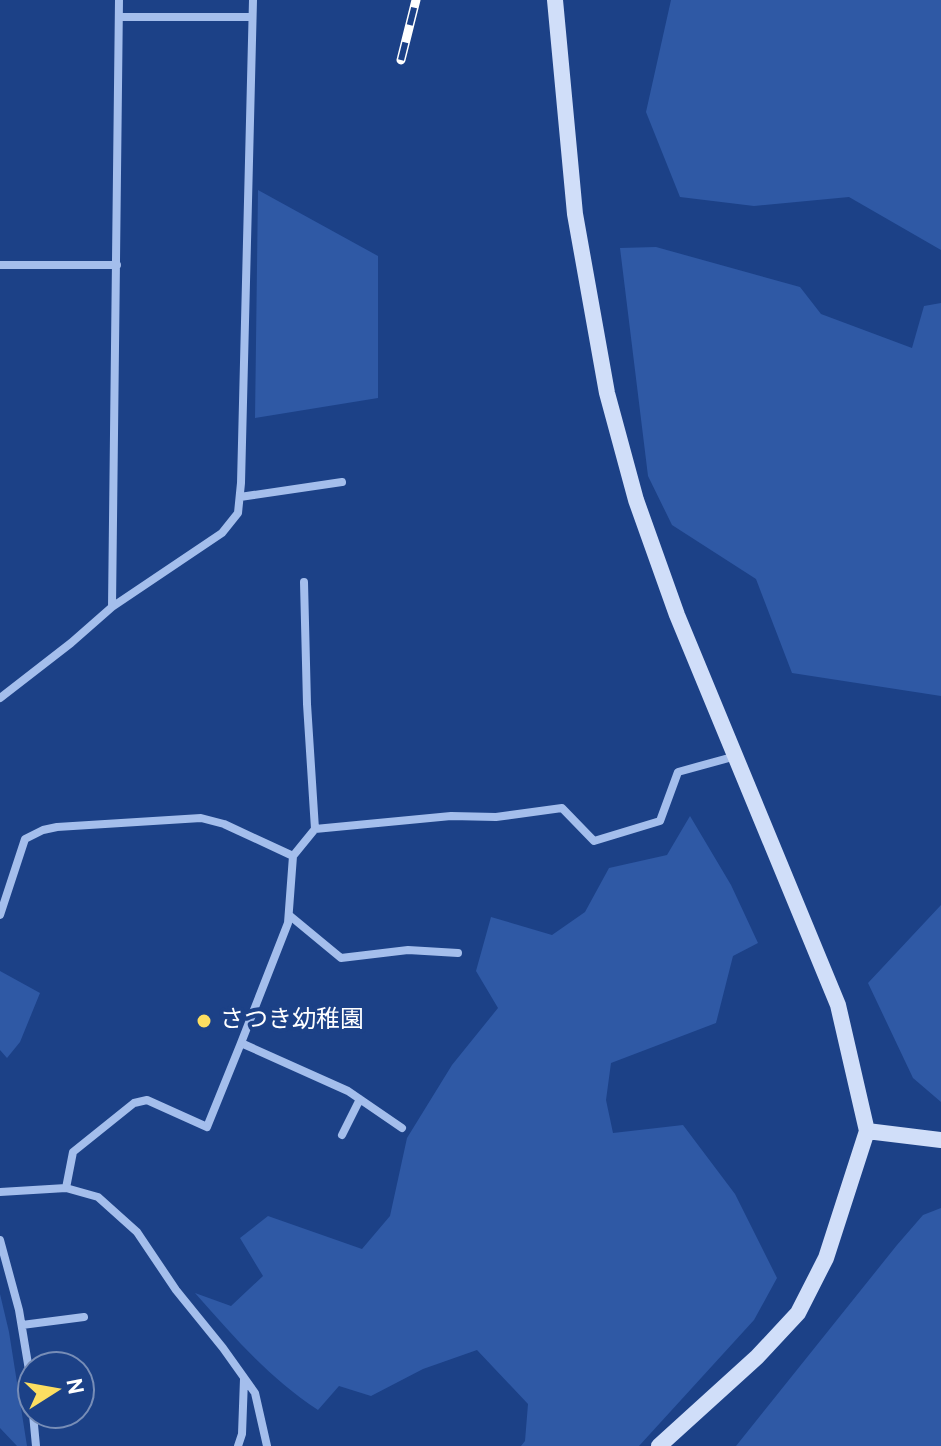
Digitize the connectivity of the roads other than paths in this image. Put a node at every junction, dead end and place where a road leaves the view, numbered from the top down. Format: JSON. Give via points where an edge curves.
{"nodes":[{"id":1,"x":119,"y":0,"type":"edge"},
{"id":2,"x":253,"y":0,"type":"edge"},
{"id":3,"x":555,"y":0,"type":"edge"},
{"id":4,"x":119,"y":17,"type":"junction"},
{"id":5,"x":252,"y":17,"type":"junction"},
{"id":6,"x":0,"y":265,"type":"edge"},
{"id":7,"x":117,"y":265,"type":"junction"},
{"id":8,"x":342,"y":482,"type":"dead end"},
{"id":9,"x":240,"y":497,"type":"junction"},
{"id":10,"x":304,"y":582,"type":"dead end"},
{"id":11,"x":112,"y":607,"type":"junction"},
{"id":12,"x":0,"y":698,"type":"edge"},
{"id":13,"x":736,"y":756,"type":"junction"},
{"id":14,"x":315,"y":829,"type":"junction"},
{"id":15,"x":293,"y":856,"type":"junction"},
{"id":16,"x":0,"y":915,"type":"edge"},
{"id":17,"x":289,"y":915,"type":"junction"},
{"id":18,"x":458,"y":953,"type":"dead end"},
{"id":19,"x":241,"y":1043,"type":"junction"},
{"id":20,"x":360,"y":1099,"type":"junction"},
{"id":21,"x":402,"y":1128,"type":"dead end"},
{"id":22,"x":867,"y":1131,"type":"junction"},
{"id":23,"x":342,"y":1135,"type":"dead end"},
{"id":24,"x":941,"y":1140,"type":"edge"},
{"id":25,"x":66,"y":1188,"type":"junction"},
{"id":26,"x":0,"y":1192,"type":"edge"},
{"id":27,"x":1,"y":1247,"type":"edge"},
{"id":28,"x":84,"y":1317,"type":"dead end"},
{"id":29,"x":22,"y":1325,"type":"junction"},
{"id":30,"x":25,"y":1350,"type":"edge"},
{"id":31,"x":244,"y":1378,"type":"junction"},
{"id":32,"x":238,"y":1446,"type":"edge"},
{"id":33,"x":267,"y":1446,"type":"edge"},
{"id":34,"x":659,"y":1446,"type":"edge"}],
"edges":[{"from":1,"to":4,"type":"street"},
{"from":2,"to":5,"type":"street"},
{"from":3,"to":13,"type":"street","via":[[575,214],[607,393],[641,514]]},
{"from":4,"to":5,"type":"street"},
{"from":4,"to":7,"type":"street"},
{"from":5,"to":9,"type":"street"},
{"from":6,"to":7,"type":"street"},
{"from":7,"to":11,"type":"street"},
{"from":8,"to":9,"type":"street"},
{"from":9,"to":11,"type":"street","via":[[238,513],[222,533]]},
{"from":10,"to":14,"type":"street"},
{"from":11,"to":12,"type":"street"},
{"from":13,"to":14,"type":"street","via":[[678,772],[660,821],[594,841],[562,808]]},
{"from":13,"to":22,"type":"street","via":[[838,1005]]},
{"from":14,"to":15,"type":"street"},
{"from":15,"to":16,"type":"street","via":[[201,818],[57,827],[25,839]]},
{"from":15,"to":17,"type":"street"},
{"from":17,"to":18,"type":"street","via":[[341,958],[408,950]]},
{"from":17,"to":19,"type":"street"},
{"from":19,"to":20,"type":"street"},
{"from":19,"to":25,"type":"street","via":[[207,1127],[147,1100],[134,1103],[73,1152]]},
{"from":20,"to":21,"type":"street"},
{"from":20,"to":23,"type":"street"},
{"from":22,"to":24,"type":"street"},
{"from":22,"to":34,"type":"street","via":[[826,1258],[798,1313]]},
{"from":25,"to":26,"type":"street"},
{"from":25,"to":31,"type":"street","via":[[98,1197],[137,1232]]},
{"from":27,"to":29,"type":"street"},
{"from":28,"to":29,"type":"street"},
{"from":29,"to":30,"type":"street"},
{"from":31,"to":32,"type":"street"},
{"from":31,"to":33,"type":"street","via":[[255,1393]]}]}
